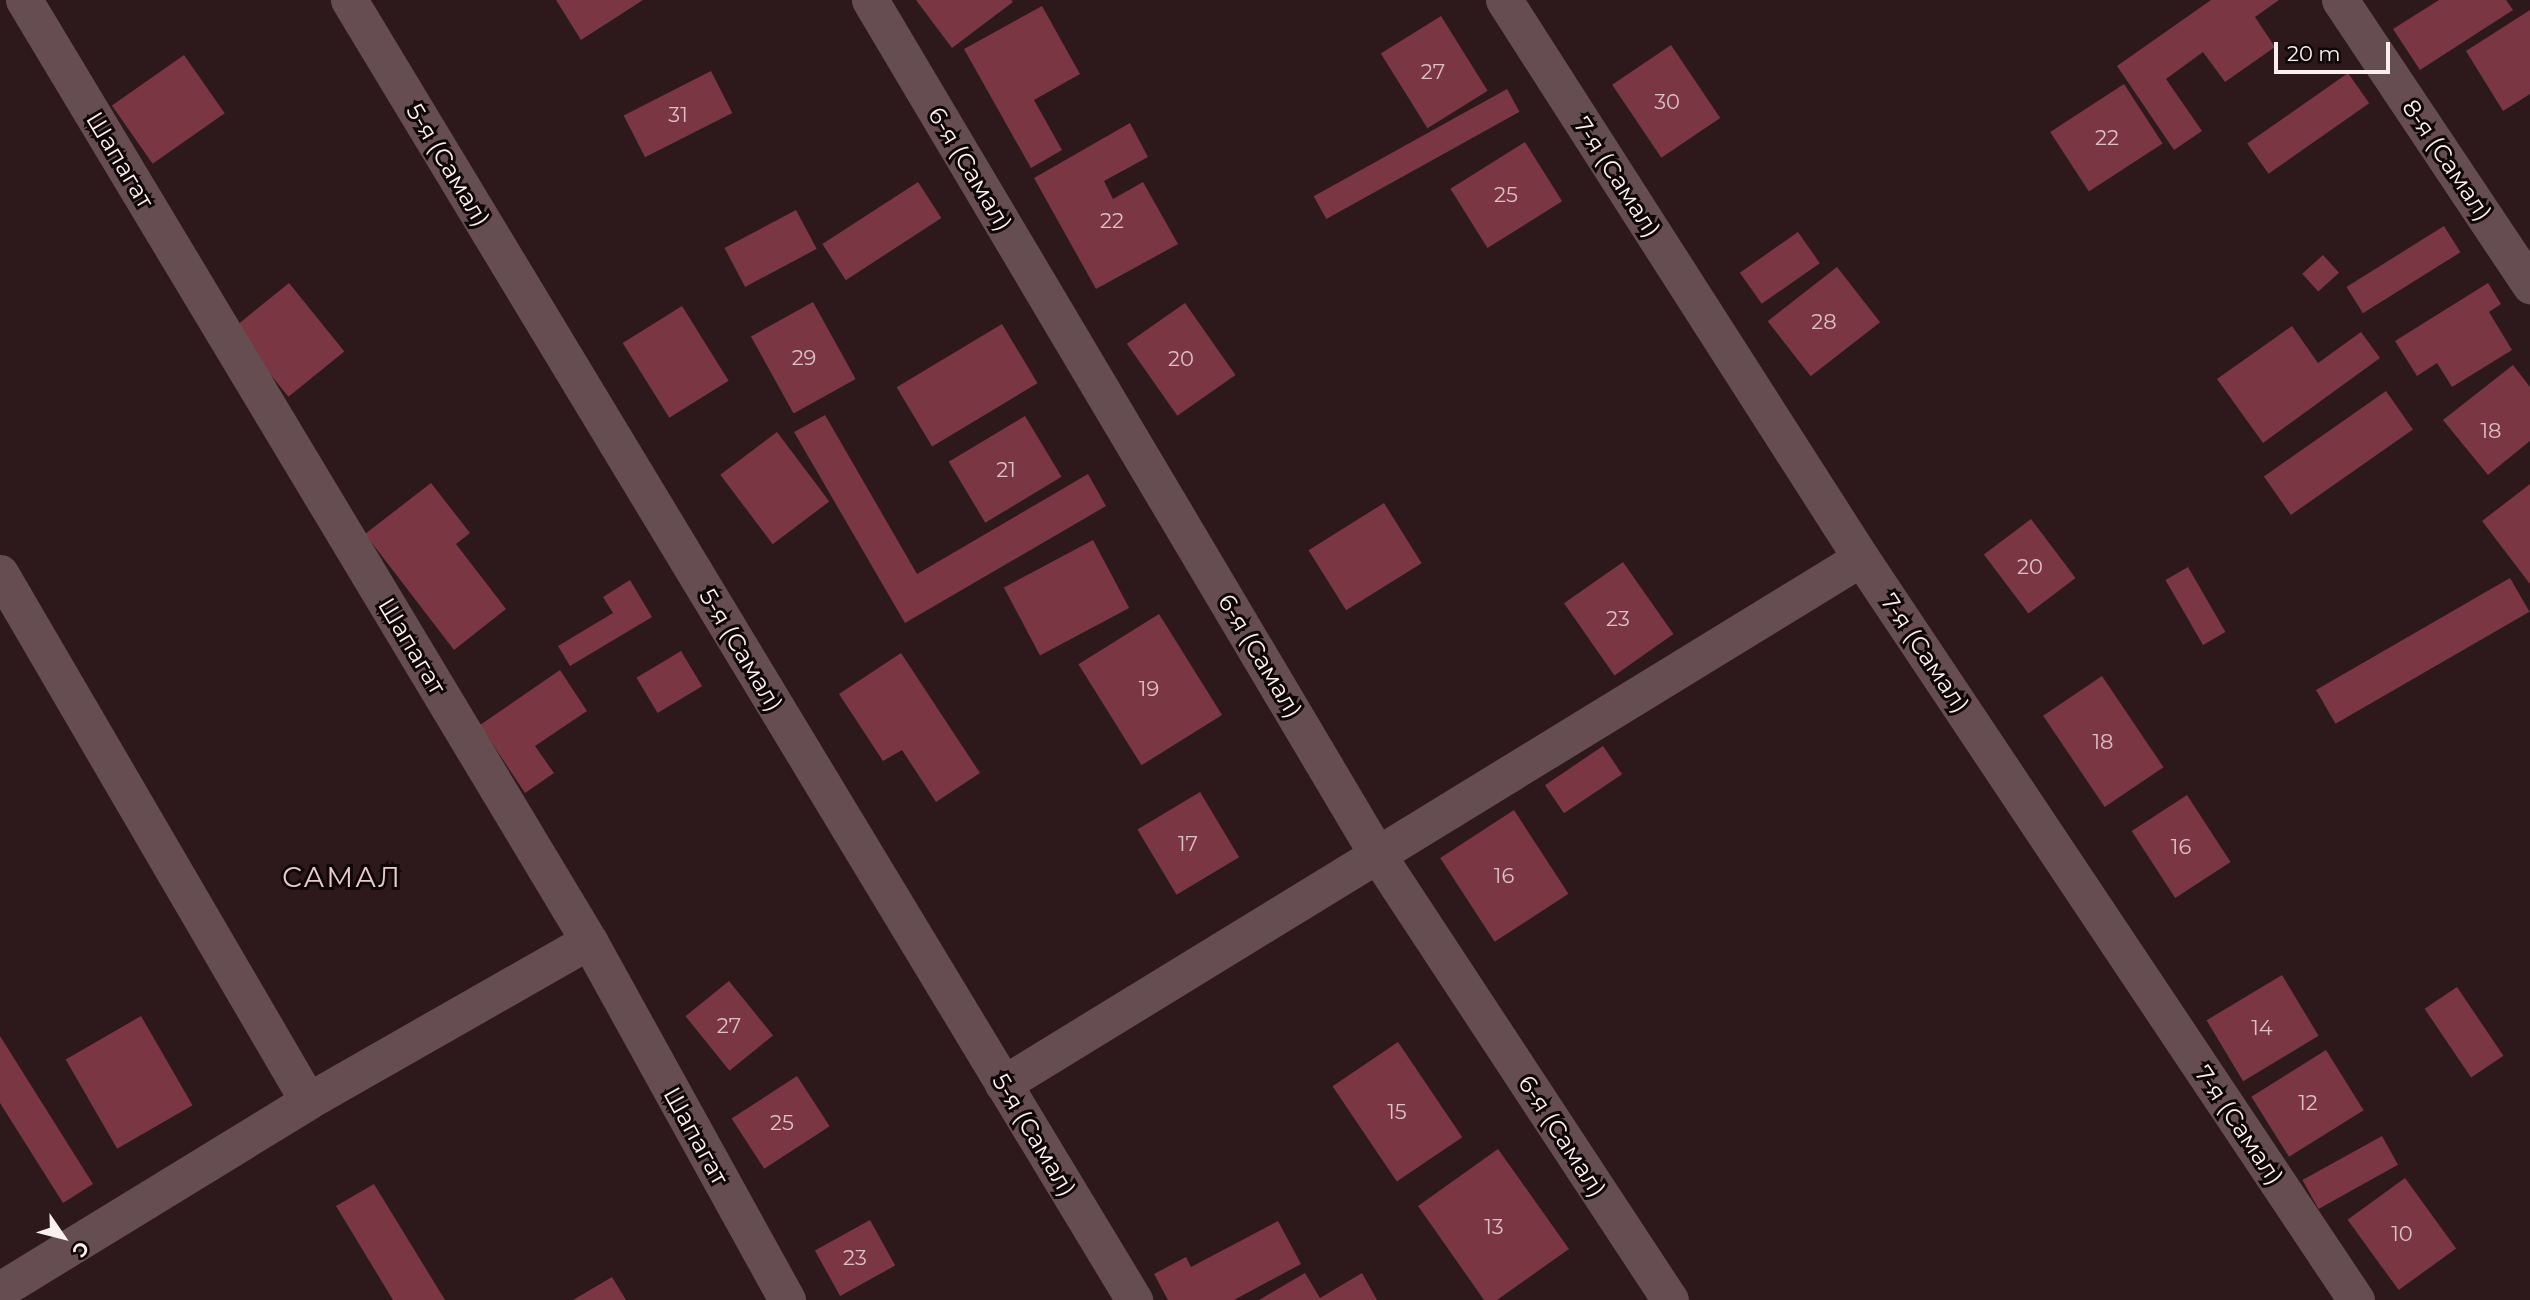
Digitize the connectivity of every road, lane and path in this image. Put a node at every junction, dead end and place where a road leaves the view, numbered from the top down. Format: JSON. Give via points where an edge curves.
{"nodes":[{"id":1,"x":24,"y":0,"type":"edge"},
{"id":2,"x":349,"y":0,"type":"edge"},
{"id":3,"x":870,"y":0,"type":"edge"},
{"id":4,"x":1504,"y":0,"type":"edge"},
{"id":5,"x":2340,"y":0,"type":"edge"},
{"id":6,"x":2530,"y":285,"type":"edge"},
{"id":7,"x":1861,"y":558,"type":"junction"},
{"id":8,"x":0,"y":573,"type":"edge"},
{"id":9,"x":1375,"y":851,"type":"junction"},
{"id":10,"x":589,"y":941,"type":"junction"},
{"id":11,"x":1003,"y":1084,"type":"junction"},
{"id":12,"x":308,"y":1101,"type":"junction"},
{"id":13,"x":0,"y":1290,"type":"edge"},
{"id":14,"x":786,"y":1300,"type":"edge"},
{"id":15,"x":1134,"y":1300,"type":"edge"},
{"id":16,"x":1670,"y":1300,"type":"edge"},
{"id":17,"x":2356,"y":1300,"type":"edge"}],
"edges":[{"from":1,"to":10,"type":"street","name":"Шапагат"},
{"from":2,"to":11,"type":"street","name":"5-я (Самал)"},
{"from":3,"to":9,"type":"street","name":"6-я (Самал)"},
{"from":4,"to":7,"type":"street","name":"7-я (Самал)"},
{"from":5,"to":6,"type":"street","name":"8-я (Самал)"},
{"from":7,"to":9,"type":"street"},
{"from":7,"to":17,"type":"street","name":"7-я (Самал)"},
{"from":8,"to":12,"type":"street"},
{"from":9,"to":11,"type":"street"},
{"from":9,"to":16,"type":"street","name":"6-я (Самал)"},
{"from":10,"to":12,"type":"street"},
{"from":10,"to":14,"type":"street","name":"Шапагат"},
{"from":11,"to":15,"type":"street","name":"5-я (Самал)"},
{"from":12,"to":13,"type":"street"}]}
